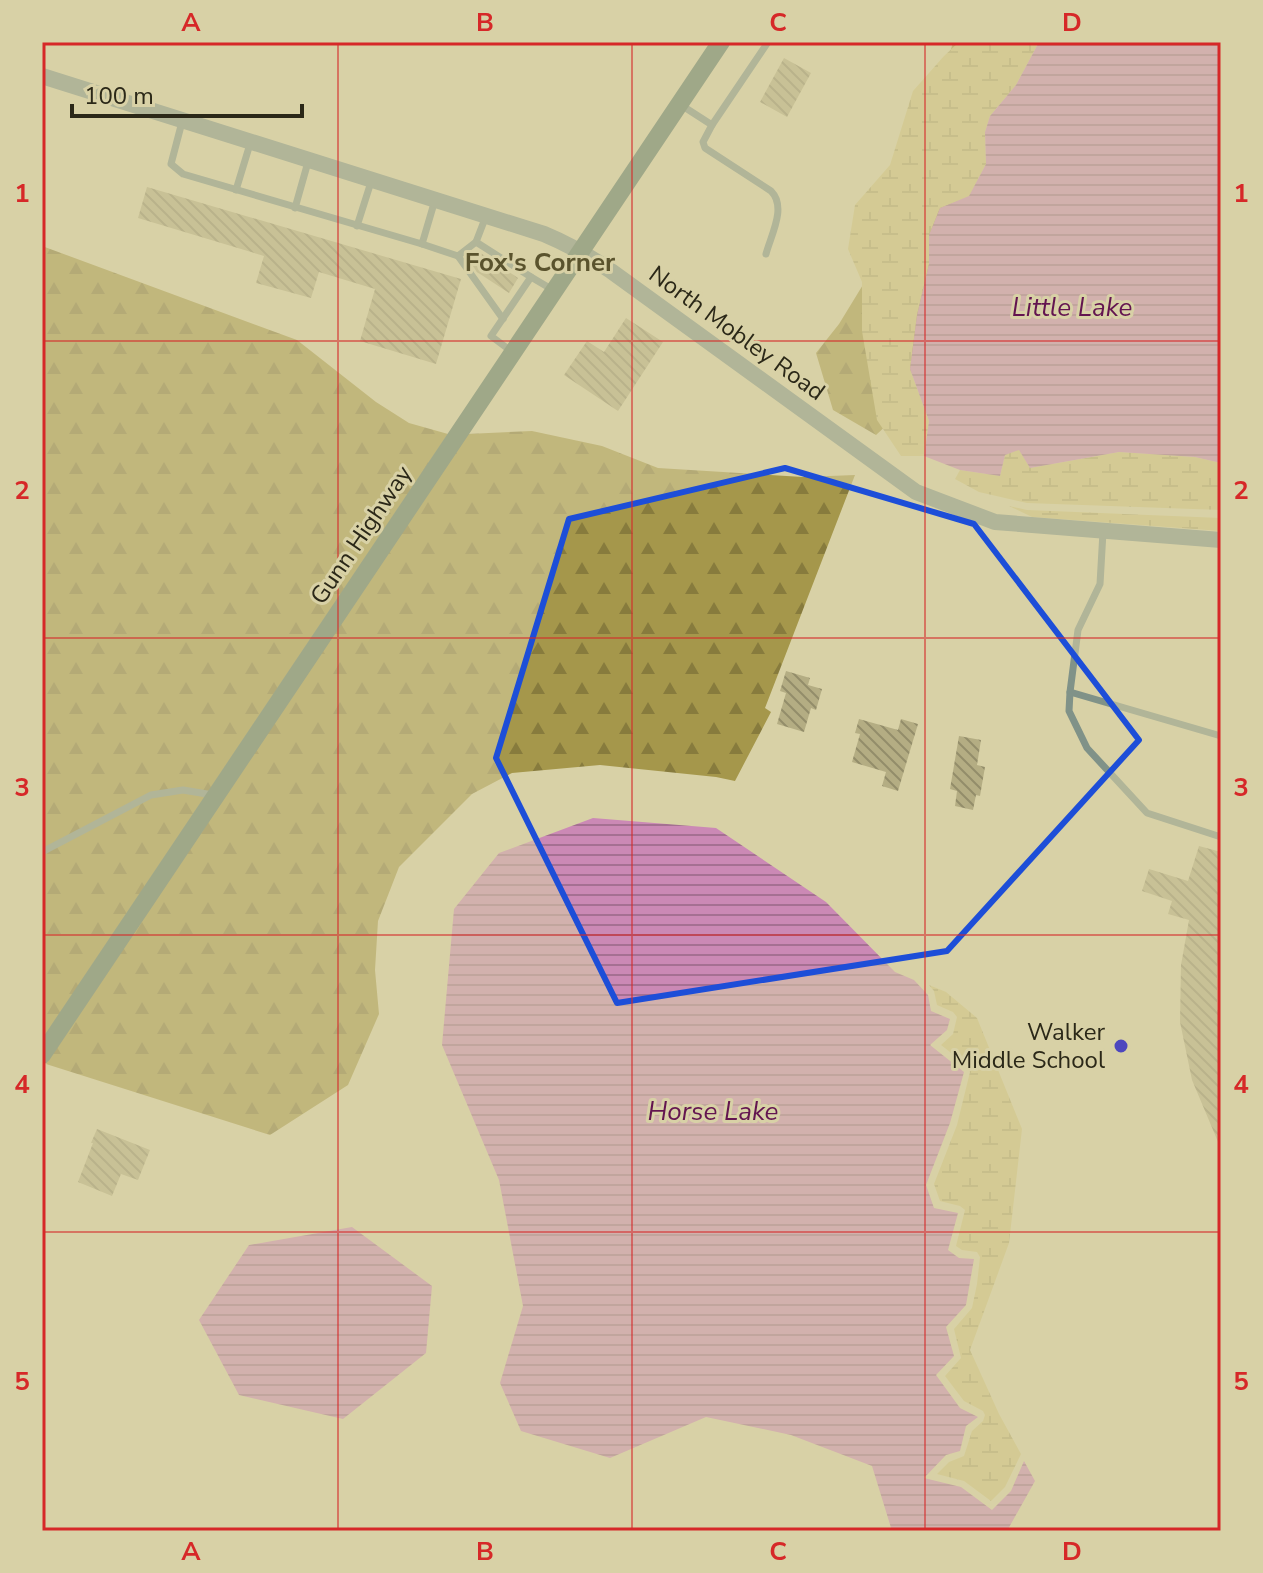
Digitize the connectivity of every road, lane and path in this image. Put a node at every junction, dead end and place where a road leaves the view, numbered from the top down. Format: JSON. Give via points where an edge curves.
{"nodes":[{"id":1,"x":721,"y":42,"type":"edge"},
{"id":2,"x":768,"y":42,"type":"edge"},
{"id":3,"x":42,"y":76,"type":"edge"},
{"id":4,"x":680,"y":103,"type":"junction"},
{"id":5,"x":183,"y":120,"type":"junction"},
{"id":6,"x":712,"y":125,"type":"junction"},
{"id":7,"x":251,"y":141,"type":"junction"},
{"id":8,"x":309,"y":160,"type":"junction"},
{"id":9,"x":371,"y":180,"type":"junction"},
{"id":10,"x":236,"y":190,"type":"junction"},
{"id":11,"x":435,"y":200,"type":"junction"},
{"id":12,"x":295,"y":208,"type":"junction"},
{"id":13,"x":486,"y":216,"type":"junction"},
{"id":14,"x":357,"y":226,"type":"junction"},
{"id":15,"x":476,"y":242,"type":"junction"},
{"id":16,"x":422,"y":244,"type":"junction"},
{"id":17,"x":581,"y":251,"type":"junction"},
{"id":18,"x":766,"y":254,"type":"dead end"},
{"id":19,"x":458,"y":256,"type":"junction"},
{"id":20,"x":531,"y":277,"type":"junction"},
{"id":21,"x":555,"y":290,"type":"junction"},
{"id":22,"x":503,"y":319,"type":"junction"},
{"id":23,"x":513,"y":352,"type":"junction"},
{"id":24,"x":1103,"y":531,"type":"junction"},
{"id":25,"x":1221,"y":540,"type":"edge"},
{"id":26,"x":1070,"y":692,"type":"junction"},
{"id":27,"x":1221,"y":736,"type":"edge"},
{"id":28,"x":215,"y":795,"type":"junction"},
{"id":29,"x":1221,"y":837,"type":"edge"},
{"id":30,"x":42,"y":852,"type":"edge"},
{"id":31,"x":42,"y":1055,"type":"edge"}],
"edges":[{"from":1,"to":4,"type":"main road","name":"Gunn Highway"},
{"from":2,"to":6,"type":"lane"},
{"from":3,"to":5,"type":"street","name":"North Mobley Road"},
{"from":4,"to":6,"type":"lane"},
{"from":4,"to":17,"type":"main road","name":"Gunn Highway"},
{"from":5,"to":7,"type":"street","name":"North Mobley Road"},
{"from":5,"to":10,"type":"lane","via":[[171,164],[183,174]]},
{"from":6,"to":18,"type":"lane","via":[[705,148],[776,196],[779,207]]},
{"from":7,"to":8,"type":"street","name":"North Mobley Road"},
{"from":7,"to":10,"type":"lane"},
{"from":8,"to":9,"type":"street","name":"North Mobley Road"},
{"from":8,"to":12,"type":"lane"},
{"from":9,"to":11,"type":"street","name":"North Mobley Road"},
{"from":9,"to":14,"type":"lane"},
{"from":10,"to":12,"type":"lane"},
{"from":11,"to":13,"type":"street","name":"North Mobley Road"},
{"from":11,"to":16,"type":"lane"},
{"from":12,"to":14,"type":"lane"},
{"from":13,"to":15,"type":"lane"},
{"from":13,"to":17,"type":"street","name":"North Mobley Road"},
{"from":14,"to":16,"type":"lane"},
{"from":15,"to":19,"type":"lane"},
{"from":15,"to":20,"type":"lane"},
{"from":16,"to":19,"type":"lane"},
{"from":17,"to":21,"type":"main road","name":"Gunn Highway"},
{"from":17,"to":24,"type":"street","name":"North Mobley Road","via":[[916,492],[995,522]]},
{"from":19,"to":22,"type":"lane"},
{"from":20,"to":21,"type":"lane"},
{"from":20,"to":22,"type":"lane"},
{"from":21,"to":23,"type":"main road","name":"Gunn Highway"},
{"from":22,"to":23,"type":"lane","via":[[491,336]]},
{"from":23,"to":28,"type":"main road","name":"Gunn Highway"},
{"from":24,"to":25,"type":"street","name":"North Mobley Road"},
{"from":24,"to":26,"type":"lane","via":[[1100,584],[1078,630]]},
{"from":26,"to":27,"type":"lane"},
{"from":26,"to":29,"type":"lane","via":[[1069,711],[1087,748],[1147,813]]},
{"from":28,"to":30,"type":"lane","via":[[183,790],[151,795]]},
{"from":28,"to":31,"type":"main road","name":"Gunn Highway"}]}
